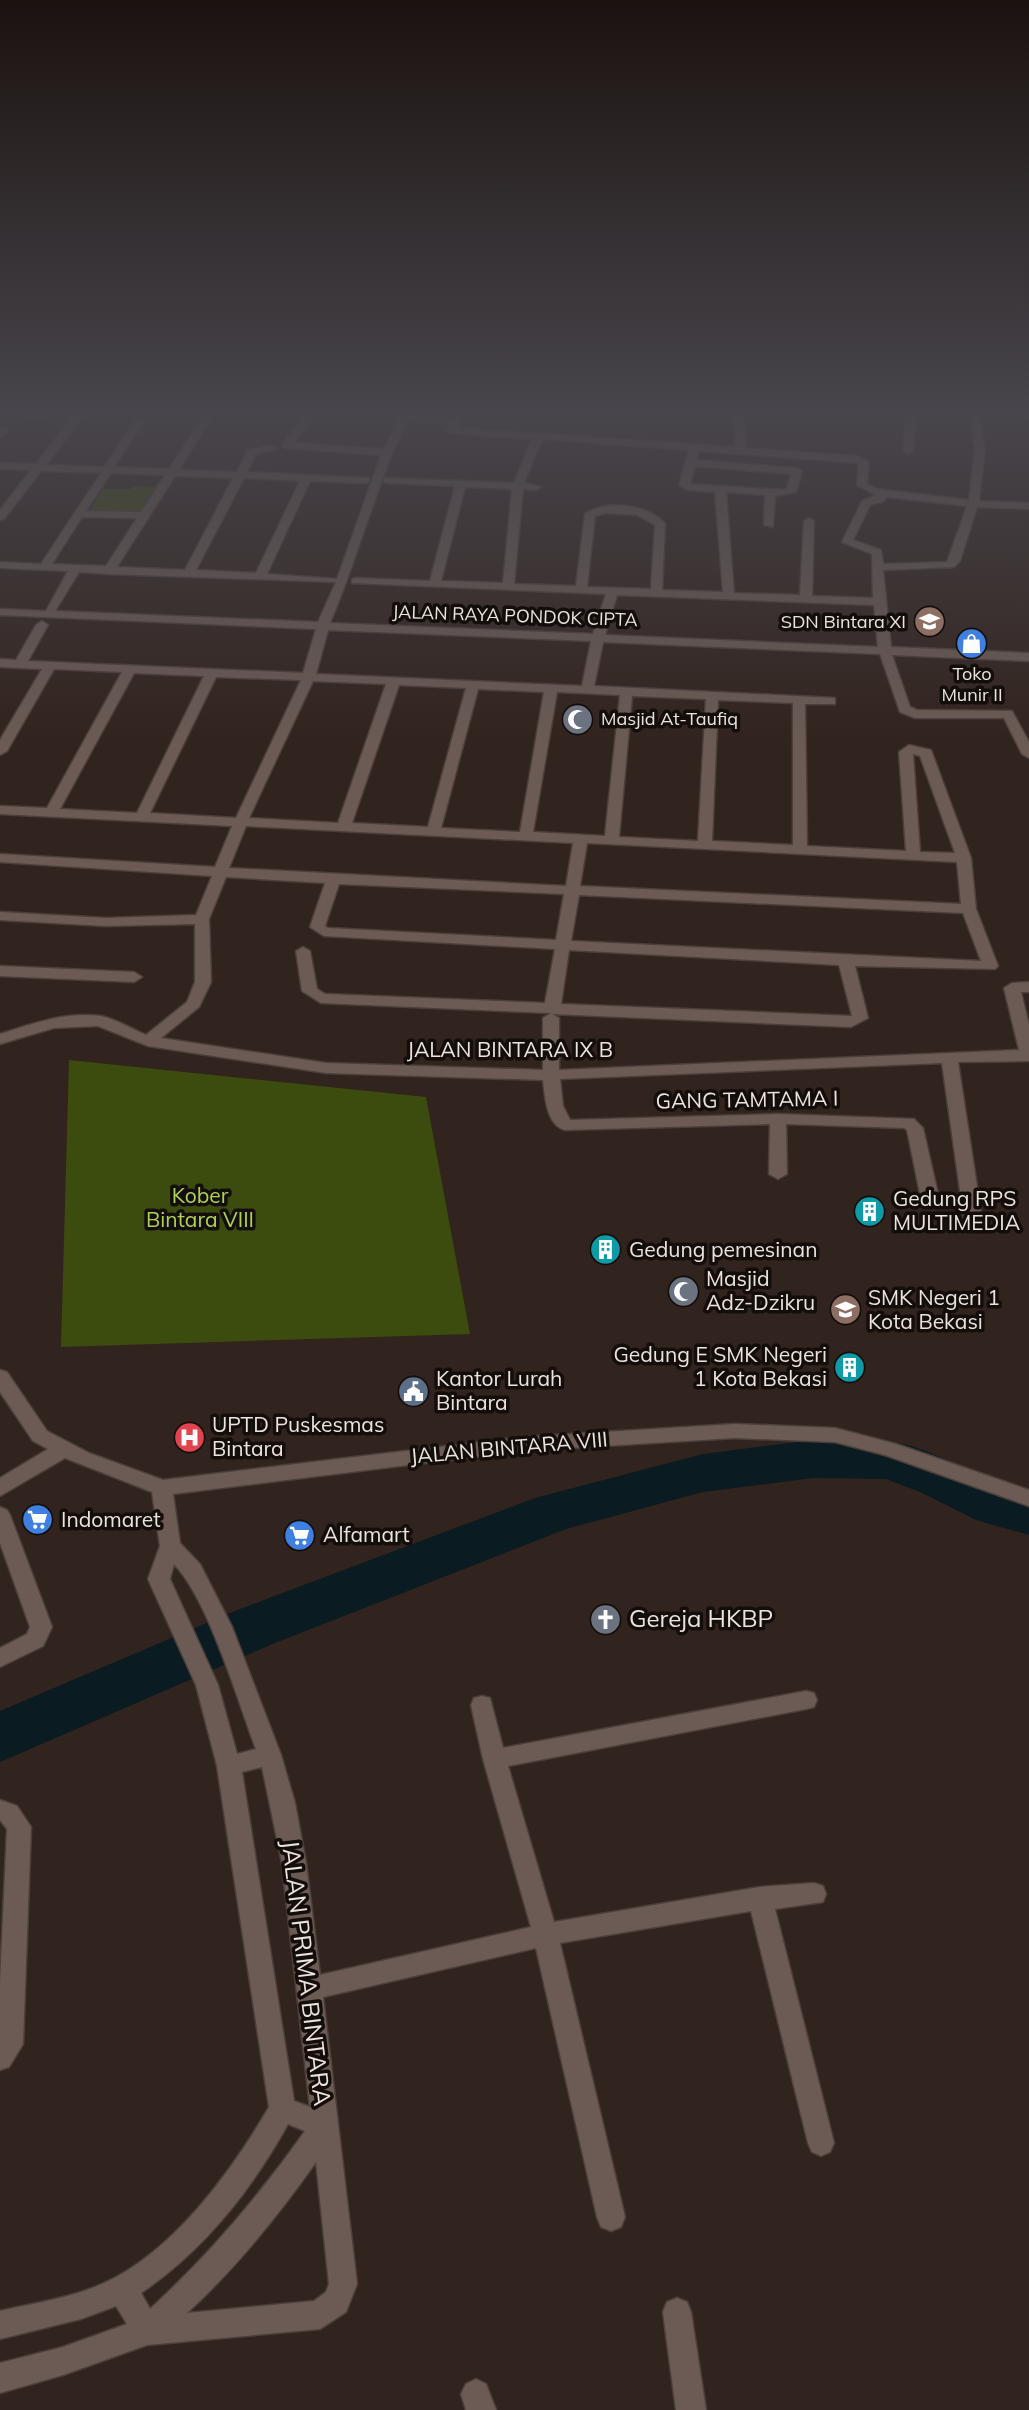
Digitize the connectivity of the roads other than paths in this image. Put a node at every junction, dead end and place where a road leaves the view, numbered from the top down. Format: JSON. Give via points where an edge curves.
{"nodes":[{"id":1,"x":75,"y":522,"type":"edge"},
{"id":2,"x":140,"y":522,"type":"edge"},
{"id":3,"x":215,"y":522,"type":"edge"},
{"id":4,"x":285,"y":522,"type":"edge"},
{"id":5,"x":362,"y":522,"type":"edge"},
{"id":6,"x":450,"y":522,"type":"edge"},
{"id":7,"x":514,"y":522,"type":"edge"},
{"id":8,"x":589,"y":522,"type":"edge"},
{"id":9,"x":659,"y":522,"type":"edge"},
{"id":10,"x":723,"y":522,"type":"edge"},
{"id":11,"x":809,"y":522,"type":"edge"},
{"id":12,"x":857,"y":522,"type":"edge"},
{"id":13,"x":967,"y":522,"type":"edge"},
{"id":14,"x":0,"y":565,"type":"edge"},
{"id":15,"x":878,"y":567,"type":"junction"},
{"id":16,"x":44,"y":568,"type":"junction"},
{"id":17,"x":75,"y":570,"type":"junction"},
{"id":18,"x":109,"y":571,"type":"junction"},
{"id":19,"x":189,"y":574,"type":"junction"},
{"id":20,"x":260,"y":577,"type":"junction"},
{"id":21,"x":332,"y":580,"type":"dead end"},
{"id":22,"x":356,"y":581,"type":"dead end"},
{"id":23,"x":434,"y":584,"type":"junction"},
{"id":24,"x":508,"y":587,"type":"junction"},
{"id":25,"x":581,"y":591,"type":"junction"},
{"id":26,"x":612,"y":593,"type":"junction"},
{"id":27,"x":656,"y":594,"type":"junction"},
{"id":28,"x":729,"y":597,"type":"junction"},
{"id":29,"x":806,"y":599,"type":"junction"},
{"id":30,"x":879,"y":602,"type":"junction"},
{"id":31,"x":51,"y":609,"type":"dead end"},
{"id":32,"x":0,"y":612,"type":"edge"},
{"id":33,"x":42,"y":625,"type":"dead end"},
{"id":34,"x":323,"y":625,"type":"junction"},
{"id":35,"x":598,"y":637,"type":"junction"},
{"id":36,"x":885,"y":651,"type":"junction"},
{"id":37,"x":1029,"y":657,"type":"edge"},
{"id":38,"x":0,"y":663,"type":"edge"},
{"id":39,"x":20,"y":664,"type":"junction"},
{"id":40,"x":50,"y":666,"type":"junction"},
{"id":41,"x":130,"y":669,"type":"junction"},
{"id":42,"x":211,"y":674,"type":"junction"},
{"id":43,"x":308,"y":679,"type":"junction"},
{"id":44,"x":393,"y":683,"type":"junction"},
{"id":45,"x":472,"y":687,"type":"junction"},
{"id":46,"x":551,"y":689,"type":"junction"},
{"id":47,"x":587,"y":690,"type":"junction"},
{"id":48,"x":626,"y":693,"type":"junction"},
{"id":49,"x":712,"y":697,"type":"junction"},
{"id":50,"x":799,"y":701,"type":"junction"},
{"id":51,"x":831,"y":701,"type":"dead end"},
{"id":52,"x":0,"y":751,"type":"edge"},
{"id":53,"x":1029,"y":754,"type":"edge"},
{"id":54,"x":0,"y":810,"type":"edge"},
{"id":55,"x":52,"y":812,"type":"junction"},
{"id":56,"x":142,"y":816,"type":"junction"},
{"id":57,"x":241,"y":821,"type":"junction"},
{"id":58,"x":344,"y":826,"type":"junction"},
{"id":59,"x":434,"y":830,"type":"junction"},
{"id":60,"x":526,"y":835,"type":"junction"},
{"id":61,"x":581,"y":838,"type":"junction"},
{"id":62,"x":612,"y":839,"type":"junction"},
{"id":63,"x":705,"y":844,"type":"junction"},
{"id":64,"x":800,"y":848,"type":"junction"},
{"id":65,"x":913,"y":856,"type":"junction"},
{"id":66,"x":0,"y":858,"type":"edge"},
{"id":67,"x":964,"y":858,"type":"junction"},
{"id":68,"x":220,"y":872,"type":"junction"},
{"id":69,"x":333,"y":879,"type":"junction"},
{"id":70,"x":573,"y":889,"type":"junction"},
{"id":71,"x":969,"y":909,"type":"junction"},
{"id":72,"x":0,"y":916,"type":"edge"},
{"id":73,"x":202,"y":919,"type":"junction"},
{"id":74,"x":564,"y":944,"type":"junction"},
{"id":75,"x":303,"y":951,"type":"dead end"},
{"id":76,"x":846,"y":961,"type":"junction"},
{"id":77,"x":0,"y":971,"type":"edge"},
{"id":78,"x":134,"y":977,"type":"dead end"},
{"id":79,"x":1029,"y":987,"type":"edge"},
{"id":80,"x":552,"y":1014,"type":"junction"},
{"id":81,"x":0,"y":1040,"type":"edge"},
{"id":82,"x":148,"y":1041,"type":"junction"},
{"id":83,"x":1029,"y":1055,"type":"edge"},
{"id":84,"x":950,"y":1059,"type":"junction"},
{"id":85,"x":551,"y":1075,"type":"junction"},
{"id":86,"x":778,"y":1119,"type":"junction"},
{"id":87,"x":778,"y":1174,"type":"dead end"},
{"id":88,"x":929,"y":1194,"type":"dead end"},
{"id":89,"x":973,"y":1219,"type":"dead end"},
{"id":90,"x":0,"y":1377,"type":"edge"},
{"id":91,"x":64,"y":1449,"type":"junction"},
{"id":92,"x":0,"y":1488,"type":"edge"},
{"id":93,"x":162,"y":1488,"type":"junction"},
{"id":94,"x":1029,"y":1498,"type":"edge"},
{"id":95,"x":0,"y":1515,"type":"edge"},
{"id":96,"x":170,"y":1546,"type":"junction"},
{"id":97,"x":0,"y":1658,"type":"edge"},
{"id":98,"x":806,"y":1700,"type":"dead end"},
{"id":99,"x":482,"y":1705,"type":"dead end"},
{"id":100,"x":270,"y":1755,"type":"junction"},
{"id":101,"x":494,"y":1759,"type":"junction"},
{"id":102,"x":229,"y":1766,"type":"junction"},
{"id":103,"x":0,"y":1810,"type":"edge"},
{"id":104,"x":814,"y":1894,"type":"dead end"},
{"id":105,"x":760,"y":1898,"type":"junction"},
{"id":106,"x":545,"y":1933,"type":"junction"},
{"id":107,"x":309,"y":1989,"type":"junction"},
{"id":108,"x":0,"y":2058,"type":"edge"},
{"id":109,"x":282,"y":2109,"type":"junction"},
{"id":110,"x":325,"y":2126,"type":"junction"},
{"id":111,"x":821,"y":2143,"type":"dead end"},
{"id":112,"x":611,"y":2217,"type":"dead end"},
{"id":113,"x":122,"y":2289,"type":"junction"},
{"id":114,"x":677,"y":2312,"type":"dead end"},
{"id":115,"x":0,"y":2325,"type":"edge"},
{"id":116,"x":147,"y":2330,"type":"junction"},
{"id":117,"x":0,"y":2378,"type":"edge"},
{"id":118,"x":691,"y":2410,"type":"edge"}],
"edges":[{"from":1,"to":16,"type":"street"},
{"from":2,"to":18,"type":"street"},
{"from":3,"to":19,"type":"street"},
{"from":4,"to":20,"type":"street"},
{"from":5,"to":34,"type":"street"},
{"from":6,"to":23,"type":"street"},
{"from":7,"to":24,"type":"street"},
{"from":8,"to":25,"type":"street"},
{"from":9,"to":27,"type":"street"},
{"from":10,"to":28,"type":"street"},
{"from":11,"to":29,"type":"street"},
{"from":12,"to":15,"type":"street","via":[[847,542],[877,552]]},
{"from":13,"to":15,"type":"street","via":[[950,565]]},
{"from":14,"to":16,"type":"street"},
{"from":15,"to":30,"type":"street"},
{"from":16,"to":17,"type":"street"},
{"from":17,"to":18,"type":"street"},
{"from":17,"to":31,"type":"street"},
{"from":18,"to":19,"type":"street"},
{"from":19,"to":20,"type":"street"},
{"from":20,"to":21,"type":"street"},
{"from":22,"to":23,"type":"street"},
{"from":23,"to":24,"type":"street"},
{"from":24,"to":25,"type":"street"},
{"from":25,"to":26,"type":"street"},
{"from":26,"to":27,"type":"street"},
{"from":26,"to":35,"type":"street"},
{"from":27,"to":28,"type":"street"},
{"from":28,"to":29,"type":"street"},
{"from":29,"to":30,"type":"street"},
{"from":30,"to":36,"type":"street"},
{"from":32,"to":34,"type":"street","name":"JALAN RAYA PONDOK CIPTA"},
{"from":33,"to":39,"type":"street"},
{"from":34,"to":35,"type":"street","name":"JALAN RAYA PONDOK CIPTA"},
{"from":34,"to":43,"type":"street"},
{"from":35,"to":36,"type":"street","name":"JALAN RAYA PONDOK CIPTA"},
{"from":35,"to":47,"type":"street"},
{"from":36,"to":37,"type":"street","name":"JALAN RAYA PONDOK CIPTA"},
{"from":36,"to":53,"type":"street","via":[[906,711],[1009,714]]},
{"from":38,"to":39,"type":"street"},
{"from":39,"to":40,"type":"street"},
{"from":40,"to":41,"type":"street"},
{"from":40,"to":52,"type":"street"},
{"from":41,"to":42,"type":"street"},
{"from":41,"to":55,"type":"street"},
{"from":42,"to":43,"type":"street"},
{"from":42,"to":56,"type":"street"},
{"from":43,"to":44,"type":"street"},
{"from":43,"to":57,"type":"street"},
{"from":44,"to":45,"type":"street"},
{"from":44,"to":58,"type":"street"},
{"from":45,"to":46,"type":"street"},
{"from":45,"to":59,"type":"street"},
{"from":46,"to":47,"type":"street"},
{"from":46,"to":60,"type":"street"},
{"from":47,"to":48,"type":"street"},
{"from":48,"to":49,"type":"street"},
{"from":48,"to":62,"type":"street"},
{"from":49,"to":50,"type":"street"},
{"from":49,"to":63,"type":"street"},
{"from":50,"to":51,"type":"street"},
{"from":50,"to":64,"type":"street"},
{"from":54,"to":55,"type":"street"},
{"from":55,"to":56,"type":"street"},
{"from":56,"to":57,"type":"street"},
{"from":57,"to":58,"type":"street"},
{"from":57,"to":68,"type":"street"},
{"from":58,"to":59,"type":"street"},
{"from":59,"to":60,"type":"street"},
{"from":60,"to":61,"type":"street"},
{"from":61,"to":62,"type":"street"},
{"from":61,"to":70,"type":"street","name":"GANG TAMTAMA I"},
{"from":62,"to":63,"type":"street"},
{"from":63,"to":64,"type":"street"},
{"from":64,"to":65,"type":"street"},
{"from":65,"to":67,"type":"street"},
{"from":65,"to":67,"type":"street","via":[[909,749],[926,753]]},
{"from":66,"to":68,"type":"street"},
{"from":67,"to":71,"type":"street"},
{"from":68,"to":69,"type":"street"},
{"from":68,"to":73,"type":"street"},
{"from":69,"to":70,"type":"street"},
{"from":69,"to":74,"type":"street","via":[[317,927],[324,932]]},
{"from":70,"to":71,"type":"street"},
{"from":70,"to":74,"type":"street","name":"GANG TAMTAMA I"},
{"from":71,"to":76,"type":"street","via":[[990,966]]},
{"from":72,"to":73,"type":"street","via":[[106,922]]},
{"from":73,"to":82,"type":"street","via":[[203,982],[198,996]]},
{"from":74,"to":76,"type":"street"},
{"from":74,"to":80,"type":"street","name":"GANG TAMTAMA I"},
{"from":75,"to":80,"type":"street","via":[[310,991],[321,998]]},
{"from":76,"to":80,"type":"street","via":[[857,1021]]},
{"from":77,"to":78,"type":"street"},
{"from":79,"to":83,"type":"street","via":[[1012,988]]},
{"from":80,"to":85,"type":"street","name":"GANG TAMTAMA I"},
{"from":81,"to":82,"type":"street","name":"JALAN BINTARA IX B","via":[[52,1023],[83,1020],[101,1021]]},
{"from":82,"to":85,"type":"street","name":"JALAN BINTARA IX B","via":[[326,1068]]},
{"from":83,"to":84,"type":"street","name":"JALAN BINTARA IX B"},
{"from":84,"to":85,"type":"street","name":"JALAN BINTARA IX B"},
{"from":84,"to":89,"type":"street"},
{"from":85,"to":86,"type":"street","name":"GANG TAMTAMA I","via":[[559,1118],[570,1127]]},
{"from":86,"to":87,"type":"street"},
{"from":86,"to":88,"type":"street","name":"GANG TAMTAMA I","via":[[913,1125]]},
{"from":90,"to":91,"type":"street","name":"JALAN BINTARA VIII","via":[[40,1436]]},
{"from":91,"to":92,"type":"street"},
{"from":91,"to":93,"type":"street","name":"JALAN BINTARA VIII"},
{"from":93,"to":94,"type":"street","name":"JALAN BINTARA VIII","via":[[522,1444],[734,1432],[835,1435],[890,1449]]},
{"from":93,"to":96,"type":"street","name":"JALAN PRIMA BINTARA"},
{"from":95,"to":97,"type":"street","via":[[41,1627],[28,1645]]},
{"from":96,"to":100,"type":"street","name":"JALAN PRIMA BINTARA","via":[[193,1570],[221,1627]]},
{"from":96,"to":102,"type":"street","name":"JALAN PRIMA BINTARA","via":[[159,1579],[207,1685]]},
{"from":98,"to":101,"type":"street"},
{"from":99,"to":101,"type":"street"},
{"from":100,"to":102,"type":"street"},
{"from":100,"to":107,"type":"street","name":"JALAN PRIMA BINTARA","via":[[294,1863]]},
{"from":101,"to":106,"type":"street"},
{"from":102,"to":109,"type":"street","name":"JALAN PRIMA BINTARA"},
{"from":103,"to":108,"type":"street","via":[[9,1813],[19,1827],[10,2044]]},
{"from":104,"to":105,"type":"street"},
{"from":105,"to":106,"type":"street"},
{"from":105,"to":111,"type":"street"},
{"from":106,"to":107,"type":"street"},
{"from":106,"to":112,"type":"street"},
{"from":107,"to":110,"type":"street","name":"JALAN PRIMA BINTARA"},
{"from":109,"to":110,"type":"street"},
{"from":109,"to":113,"type":"street","name":"JALAN PRIMA BINTARA","via":[[258,2154],[219,2202],[175,2249]]},
{"from":110,"to":116,"type":"street","name":"JALAN PRIMA BINTARA","via":[[275,2197],[201,2281]]},
{"from":110,"to":116,"type":"street","via":[[343,2284],[336,2302],[320,2315]]},
{"from":113,"to":115,"type":"street","name":"JALAN PRIMA BINTARA"},
{"from":113,"to":116,"type":"street"},
{"from":114,"to":118,"type":"street"},
{"from":116,"to":117,"type":"street","name":"JALAN PRIMA BINTARA"}]}
